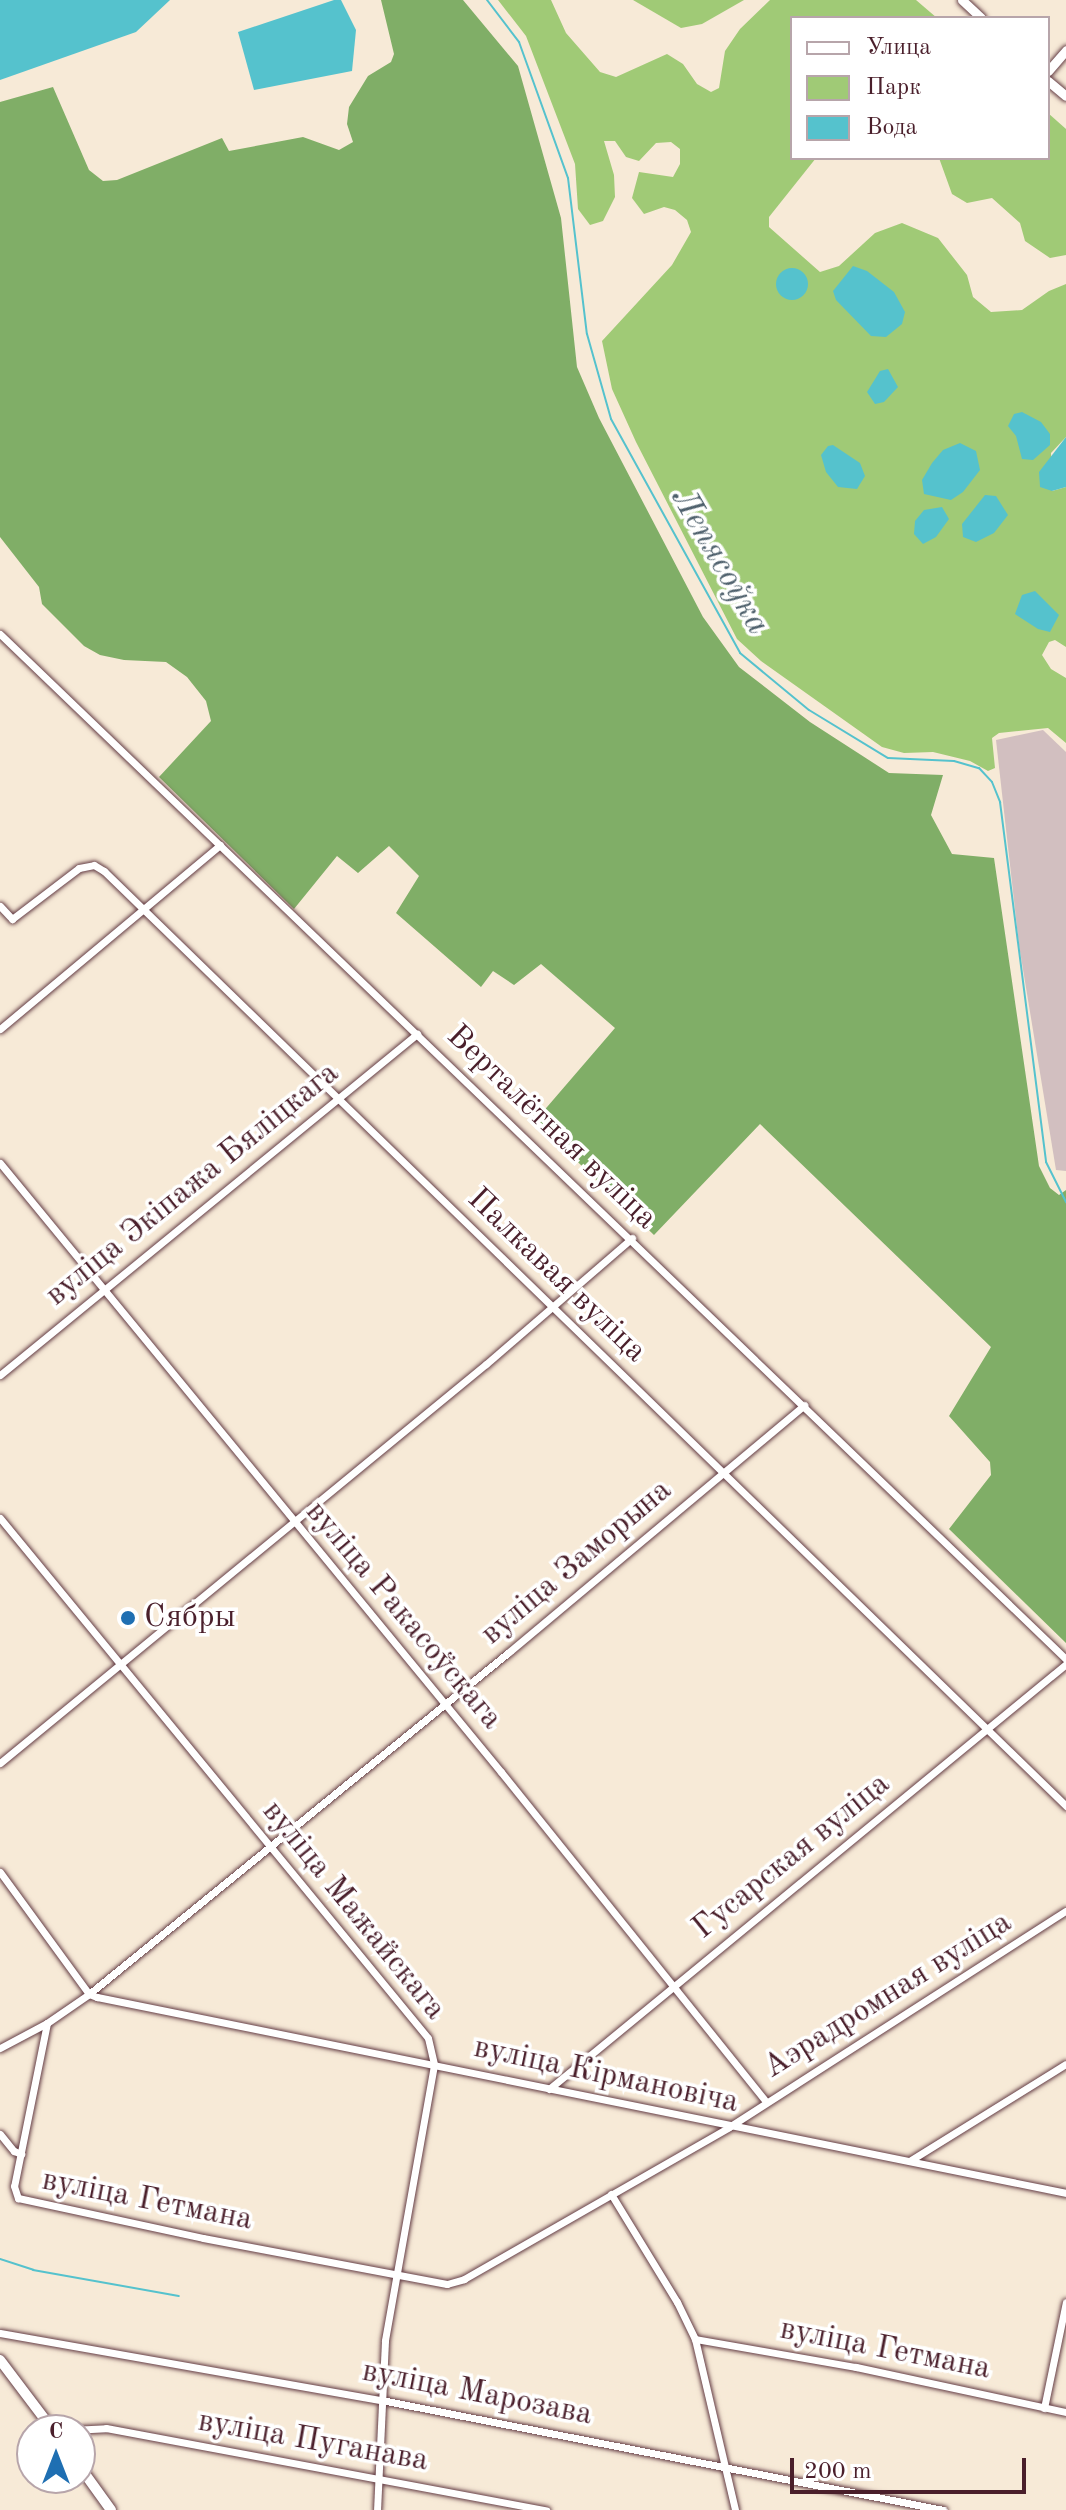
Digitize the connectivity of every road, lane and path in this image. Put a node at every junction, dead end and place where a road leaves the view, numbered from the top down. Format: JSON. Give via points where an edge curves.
{"nodes":[{"id":1,"x":962,"y":0,"type":"edge"},
{"id":2,"x":979,"y":16,"type":"edge"},
{"id":3,"x":1066,"y":50,"type":"edge"},
{"id":4,"x":1050,"y":69,"type":"edge"},
{"id":5,"x":1050,"y":83,"type":"edge"},
{"id":6,"x":1066,"y":96,"type":"edge"},
{"id":7,"x":0,"y":634,"type":"edge"},
{"id":8,"x":220,"y":845,"type":"junction"},
{"id":9,"x":0,"y":906,"type":"edge"},
{"id":10,"x":142,"y":910,"type":"junction"},
{"id":11,"x":0,"y":1029,"type":"edge"},
{"id":12,"x":417,"y":1034,"type":"junction"},
{"id":13,"x":337,"y":1098,"type":"junction"},
{"id":14,"x":0,"y":1163,"type":"edge"},
{"id":15,"x":632,"y":1238,"type":"junction"},
{"id":16,"x":103,"y":1290,"type":"junction"},
{"id":17,"x":554,"y":1306,"type":"junction"},
{"id":18,"x":0,"y":1375,"type":"edge"},
{"id":19,"x":804,"y":1405,"type":"junction"},
{"id":20,"x":724,"y":1473,"type":"junction"},
{"id":21,"x":0,"y":1518,"type":"edge"},
{"id":22,"x":294,"y":1521,"type":"junction"},
{"id":23,"x":1066,"y":1661,"type":"edge"},
{"id":24,"x":121,"y":1665,"type":"junction"},
{"id":25,"x":444,"y":1705,"type":"junction"},
{"id":26,"x":987,"y":1730,"type":"junction"},
{"id":27,"x":0,"y":1763,"type":"edge"},
{"id":28,"x":1066,"y":1806,"type":"edge"},
{"id":29,"x":268,"y":1846,"type":"junction"},
{"id":30,"x":0,"y":1872,"type":"edge"},
{"id":31,"x":1066,"y":1911,"type":"edge"},
{"id":32,"x":673,"y":1986,"type":"junction"},
{"id":33,"x":89,"y":1994,"type":"junction"},
{"id":34,"x":47,"y":2023,"type":"junction"},
{"id":35,"x":0,"y":2048,"type":"edge"},
{"id":36,"x":1066,"y":2064,"type":"edge"},
{"id":37,"x":434,"y":2065,"type":"junction"},
{"id":38,"x":549,"y":2089,"type":"junction"},
{"id":39,"x":766,"y":2102,"type":"junction"},
{"id":40,"x":729,"y":2127,"type":"junction"},
{"id":41,"x":0,"y":2134,"type":"edge"},
{"id":42,"x":21,"y":2154,"type":"junction"},
{"id":43,"x":911,"y":2160,"type":"junction"},
{"id":44,"x":1066,"y":2193,"type":"edge"},
{"id":45,"x":611,"y":2194,"type":"junction"},
{"id":46,"x":396,"y":2276,"type":"junction"},
{"id":47,"x":1066,"y":2302,"type":"edge"},
{"id":48,"x":0,"y":2333,"type":"edge"},
{"id":49,"x":695,"y":2339,"type":"junction"},
{"id":50,"x":0,"y":2360,"type":"edge"},
{"id":51,"x":381,"y":2400,"type":"junction"},
{"id":52,"x":1044,"y":2408,"type":"junction"},
{"id":53,"x":1066,"y":2412,"type":"edge"},
{"id":54,"x":41,"y":2414,"type":"edge"},
{"id":55,"x":96,"y":2429,"type":"edge"},
{"id":56,"x":725,"y":2466,"type":"junction"},
{"id":57,"x":379,"y":2478,"type":"junction"},
{"id":58,"x":96,"y":2489,"type":"edge"},
{"id":59,"x":491,"y":2500,"type":"junction"},
{"id":60,"x":906,"y":2507,"type":"edge"},
{"id":61,"x":111,"y":2510,"type":"edge"},
{"id":62,"x":377,"y":2510,"type":"edge"},
{"id":63,"x":487,"y":2510,"type":"edge"},
{"id":64,"x":546,"y":2510,"type":"edge"},
{"id":65,"x":735,"y":2510,"type":"edge"},
{"id":66,"x":943,"y":2510,"type":"edge"}],
"edges":[{"from":1,"to":2,"type":"street"},
{"from":3,"to":4,"type":"street"},
{"from":5,"to":6,"type":"street"},
{"from":7,"to":8,"type":"street","name":"Верталётная вуліца"},
{"from":8,"to":10,"type":"street"},
{"from":8,"to":12,"type":"street","name":"Верталётная вуліца"},
{"from":9,"to":10,"type":"street","name":"Палкавая вуліца","via":[[12,919],[87,865],[104,871]]},
{"from":10,"to":11,"type":"street"},
{"from":10,"to":13,"type":"street","name":"Палкавая вуліца"},
{"from":12,"to":13,"type":"street","name":"вуліца Экіпажа Бяліцкага"},
{"from":12,"to":15,"type":"street","name":"Верталётная вуліца"},
{"from":13,"to":16,"type":"street","name":"вуліца Экіпажа Бяліцкага"},
{"from":13,"to":17,"type":"street","name":"Палкавая вуліца"},
{"from":14,"to":16,"type":"street","name":"вуліца Ракасоўскага"},
{"from":15,"to":17,"type":"street"},
{"from":15,"to":19,"type":"street","name":"Верталётная вуліца"},
{"from":16,"to":18,"type":"street","name":"вуліца Экіпажа Бяліцкага"},
{"from":16,"to":22,"type":"street","name":"вуліца Ракасоўскага"},
{"from":17,"to":20,"type":"street","name":"Палкавая вуліца"},
{"from":17,"to":22,"type":"street"},
{"from":19,"to":20,"type":"street","name":"вуліца Заморына"},
{"from":19,"to":23,"type":"street","name":"Верталётная вуліца"},
{"from":20,"to":25,"type":"street","name":"вуліца Заморына"},
{"from":20,"to":26,"type":"street","name":"Палкавая вуліца"},
{"from":21,"to":24,"type":"street","name":"вуліца Мажайскага"},
{"from":22,"to":24,"type":"street"},
{"from":22,"to":25,"type":"street","name":"вуліца Ракасоўскага"},
{"from":23,"to":26,"type":"street","name":"Гусарская вуліца"},
{"from":24,"to":27,"type":"street"},
{"from":24,"to":29,"type":"street","name":"вуліца Мажайскага"},
{"from":25,"to":29,"type":"street","name":"вуліца Заморына"},
{"from":25,"to":32,"type":"street","name":"вуліца Ракасоўскага"},
{"from":26,"to":28,"type":"street","name":"Палкавая вуліца"},
{"from":26,"to":32,"type":"street","name":"Гусарская вуліца"},
{"from":29,"to":33,"type":"street","name":"вуліца Заморына"},
{"from":29,"to":37,"type":"street","name":"вуліца Мажайскага","via":[[420,2028],[433,2051]]},
{"from":30,"to":33,"type":"street"},
{"from":31,"to":39,"type":"street","name":"Аэрадромная вуліца"},
{"from":32,"to":38,"type":"street","name":"Гусарская вуліца"},
{"from":32,"to":39,"type":"street","name":"вуліца Ракасоўскага"},
{"from":33,"to":34,"type":"street","name":"вуліца Заморына"},
{"from":33,"to":37,"type":"street","name":"вуліца Кірмановіча"},
{"from":34,"to":35,"type":"street","name":"вуліца Заморына"},
{"from":34,"to":42,"type":"street","name":"вуліца Гетмана"},
{"from":36,"to":43,"type":"street"},
{"from":37,"to":38,"type":"street","name":"вуліца Кірмановіча"},
{"from":37,"to":46,"type":"street","name":"вуліца Мажайскага"},
{"from":38,"to":40,"type":"street","name":"вуліца Кірмановіча"},
{"from":39,"to":40,"type":"street","name":"Аэрадромная вуліца"},
{"from":40,"to":43,"type":"street","name":"вуліца Кірмановіча"},
{"from":40,"to":45,"type":"street","name":"Аэрадромная вуліца"},
{"from":41,"to":42,"type":"street"},
{"from":42,"to":46,"type":"street","name":"вуліца Гетмана","via":[[14,2186],[15,2195],[24,2201]]},
{"from":43,"to":44,"type":"street","name":"вуліца Кірмановіча"},
{"from":45,"to":46,"type":"street","name":"Аэрадромная вуліца","via":[[455,2283]]},
{"from":45,"to":49,"type":"street"},
{"from":46,"to":51,"type":"street","name":"вуліца Мажайскага"},
{"from":47,"to":52,"type":"street"},
{"from":48,"to":51,"type":"street","name":"вуліца Марозава"},
{"from":49,"to":52,"type":"street","name":"вуліца Гетмана"},
{"from":49,"to":56,"type":"street"},
{"from":50,"to":54,"type":"main road"},
{"from":51,"to":56,"type":"street","name":"вуліца Марозава"},
{"from":51,"to":57,"type":"street","name":"вуліца Мажайскага"},
{"from":52,"to":53,"type":"street","name":"вуліца Гетмана"},
{"from":55,"to":57,"type":"street","name":"вуліца Пуганава"},
{"from":56,"to":60,"type":"street","name":"вуліца Марозава"},
{"from":56,"to":65,"type":"street"},
{"from":57,"to":59,"type":"street","name":"вуліца Пуганава"},
{"from":57,"to":62,"type":"street","name":"вуліца Мажайскага"},
{"from":58,"to":61,"type":"main road"},
{"from":59,"to":63,"type":"street"},
{"from":59,"to":64,"type":"street","name":"вуліца Пуганава"},
{"from":60,"to":66,"type":"street","name":"вуліца Марозава"}]}
